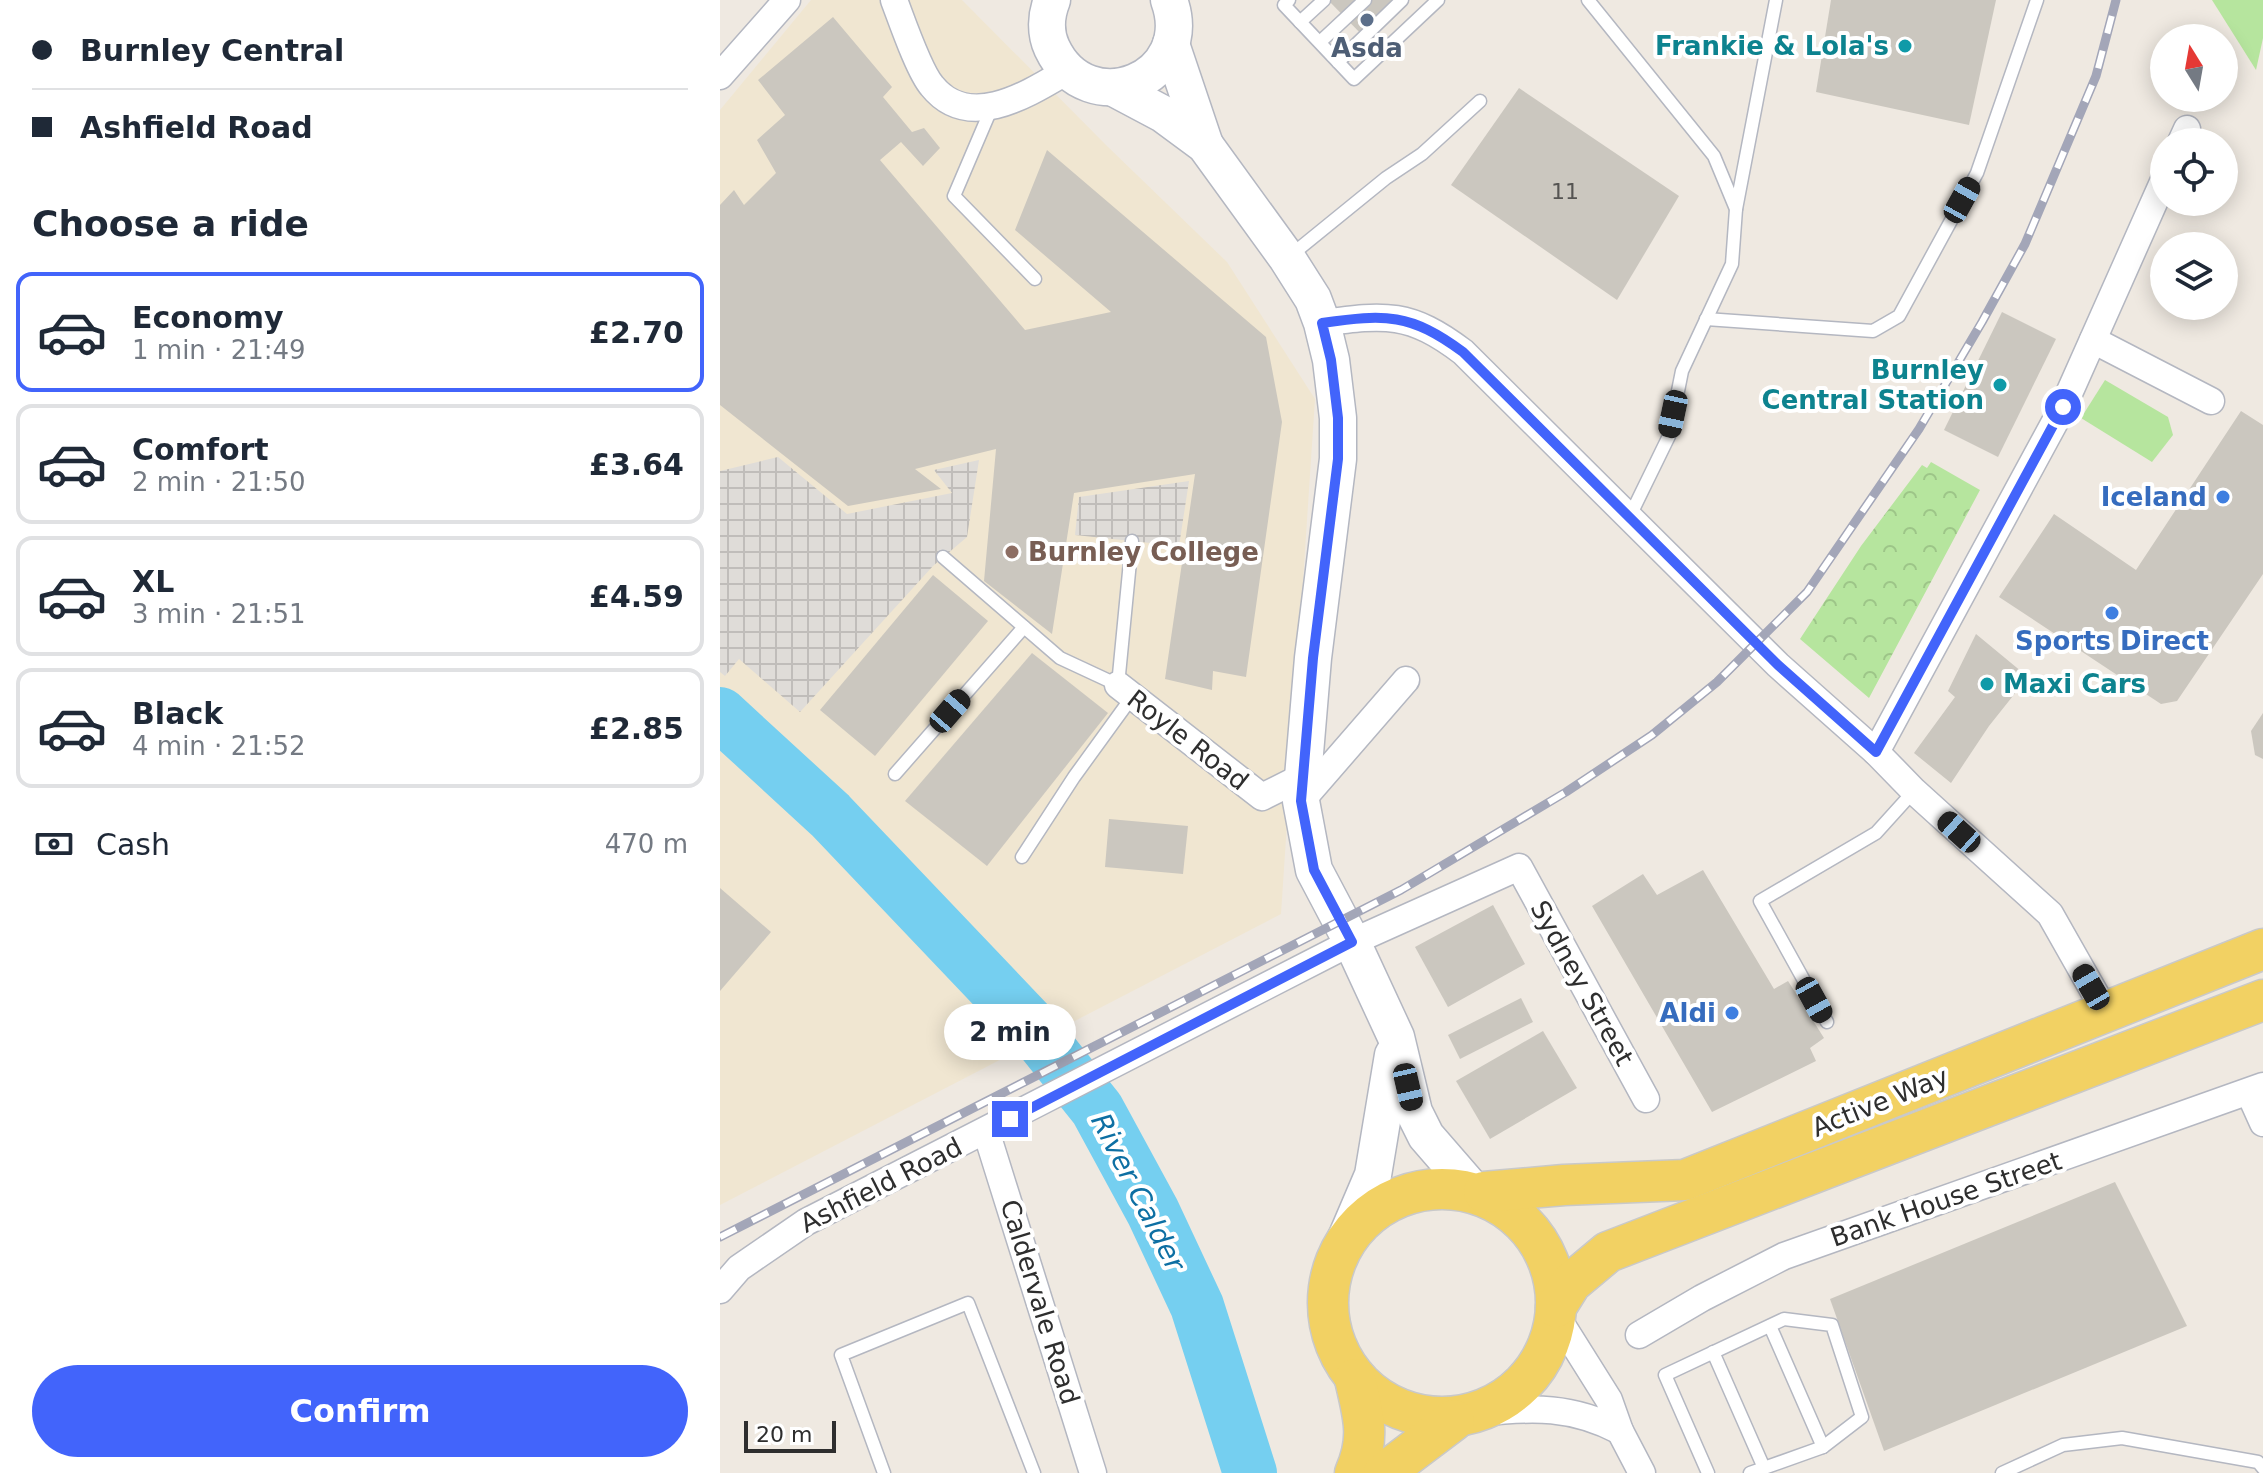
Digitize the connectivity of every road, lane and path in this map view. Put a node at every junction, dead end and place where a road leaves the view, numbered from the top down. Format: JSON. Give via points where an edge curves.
{"nodes":[{"id":1,"x":787,"y":0,"type":"edge"},
{"id":2,"x":894,"y":0,"type":"edge"},
{"id":3,"x":1193,"y":0,"type":"edge"},
{"id":4,"x":1289,"y":0,"type":"edge"},
{"id":5,"x":1324,"y":0,"type":"edge"},
{"id":6,"x":1365,"y":0,"type":"edge"},
{"id":7,"x":1402,"y":0,"type":"edge"},
{"id":8,"x":1438,"y":0,"type":"edge"},
{"id":9,"x":1588,"y":0,"type":"edge"},
{"id":10,"x":1776,"y":0,"type":"edge"},
{"id":11,"x":2037,"y":0,"type":"edge"},
{"id":12,"x":1042,"y":9,"type":"edge"},
{"id":13,"x":1300,"y":22,"type":"junction"},
{"id":14,"x":1171,"y":26,"type":"edge"},
{"id":15,"x":1320,"y":42,"type":"junction"},
{"id":16,"x":1338,"y":62,"type":"junction"},
{"id":17,"x":1067,"y":71,"type":"junction"},
{"id":18,"x":720,"y":76,"type":"edge"},
{"id":19,"x":1114,"y":88,"type":"junction"},
{"id":20,"x":1480,"y":101,"type":"dead end"},
{"id":21,"x":992,"y":107,"type":"junction"},
{"id":22,"x":1205,"y":145,"type":"junction"},
{"id":23,"x":1736,"y":209,"type":"junction"},
{"id":24,"x":2150,"y":212,"type":"edge"},
{"id":25,"x":1287,"y":258,"type":"junction"},
{"id":26,"x":1035,"y":279,"type":"dead end"},
{"id":27,"x":1706,"y":319,"type":"junction"},
{"id":28,"x":1322,"y":323,"type":"junction"},
{"id":29,"x":2093,"y":340,"type":"junction"},
{"id":30,"x":2211,"y":401,"type":"dead end"},
{"id":31,"x":1639,"y":526,"type":"junction"},
{"id":32,"x":1132,"y":541,"type":"dead end"},
{"id":33,"x":943,"y":557,"type":"dead end"},
{"id":34,"x":1024,"y":627,"type":"junction"},
{"id":35,"x":1406,"y":680,"type":"dead end"},
{"id":36,"x":1125,"y":691,"type":"junction"},
{"id":37,"x":1876,"y":752,"type":"junction"},
{"id":38,"x":895,"y":774,"type":"dead end"},
{"id":39,"x":1301,"y":789,"type":"junction"},
{"id":40,"x":1914,"y":791,"type":"junction"},
{"id":41,"x":1022,"y":857,"type":"dead end"},
{"id":42,"x":1519,"y":867,"type":"joint"},
{"id":43,"x":1352,"y":942,"type":"junction"},
{"id":44,"x":2263,"y":949,"type":"edge"},
{"id":45,"x":2263,"y":1000,"type":"edge"},
{"id":46,"x":2105,"y":1011,"type":"junction"},
{"id":47,"x":1827,"y":1022,"type":"dead end"},
{"id":48,"x":1396,"y":1037,"type":"junction"},
{"id":49,"x":2256,"y":1089,"type":"edge"},
{"id":50,"x":1646,"y":1099,"type":"dead end"},
{"id":51,"x":2263,"y":1123,"type":"edge"},
{"id":52,"x":986,"y":1131,"type":"junction"},
{"id":53,"x":1478,"y":1190,"type":"junction"},
{"id":54,"x":1341,"y":1250,"type":"junction"},
{"id":55,"x":720,"y":1290,"type":"edge"},
{"id":56,"x":1555,"y":1310,"type":"junction"},
{"id":57,"x":1770,"y":1326,"type":"junction"},
{"id":58,"x":1639,"y":1335,"type":"dead end"},
{"id":59,"x":1713,"y":1352,"type":"junction"},
{"id":60,"x":1355,"y":1379,"type":"junction"},
{"id":61,"x":1467,"y":1417,"type":"junction"},
{"id":62,"x":1620,"y":1431,"type":"junction"},
{"id":63,"x":1823,"y":1447,"type":"junction"},
{"id":64,"x":1764,"y":1468,"type":"junction"},
{"id":65,"x":2263,"y":1468,"type":"edge"},
{"id":66,"x":2017,"y":1470,"type":"edge"},
{"id":67,"x":884,"y":1473,"type":"edge"},
{"id":68,"x":1034,"y":1473,"type":"edge"},
{"id":69,"x":1093,"y":1473,"type":"edge"},
{"id":70,"x":1355,"y":1473,"type":"edge"},
{"id":71,"x":1384,"y":1473,"type":"edge"},
{"id":72,"x":1642,"y":1473,"type":"edge"},
{"id":73,"x":1708,"y":1473,"type":"edge"},
{"id":74,"x":1750,"y":1473,"type":"edge"},
{"id":75,"x":2002,"y":1473,"type":"edge"}],
"edges":[{"from":1,"to":18,"type":"street"},
{"from":2,"to":21,"type":"street","via":[[930,85],[948,102]]},
{"from":3,"to":14,"type":"street"},
{"from":4,"to":13,"type":"lane","via":[[1284,5]]},
{"from":5,"to":13,"type":"lane"},
{"from":6,"to":15,"type":"lane"},
{"from":7,"to":16,"type":"lane"},
{"from":8,"to":16,"type":"lane","via":[[1354,79]]},
{"from":9,"to":23,"type":"lane","via":[[1714,156]]},
{"from":10,"to":23,"type":"lane"},
{"from":11,"to":27,"type":"lane","via":[[1977,173],[1899,316],[1873,331]]},
{"from":12,"to":17,"type":"main road","via":[[1050,43]]},
{"from":13,"to":15,"type":"lane"},
{"from":14,"to":19,"type":"main road","via":[[1163,61],[1150,75]]},
{"from":14,"to":22,"type":"main road"},
{"from":15,"to":16,"type":"lane"},
{"from":17,"to":19,"type":"main road"},
{"from":17,"to":21,"type":"street"},
{"from":19,"to":22,"type":"main road"},
{"from":20,"to":25,"type":"lane","via":[[1422,154]]},
{"from":21,"to":26,"type":"lane","via":[[954,196]]},
{"from":22,"to":25,"type":"main road"},
{"from":23,"to":27,"type":"lane","via":[[1732,264]]},
{"from":24,"to":29,"type":"street"},
{"from":25,"to":28,"type":"main road"},
{"from":27,"to":31,"type":"lane","via":[[1682,371],[1669,436]]},
{"from":28,"to":31,"type":"street","via":[[1406,320],[1441,336]]},
{"from":28,"to":39,"type":"main road","via":[[1338,418],[1338,459]]},
{"from":29,"to":30,"type":"street"},
{"from":29,"to":37,"type":"street","via":[[2063,407]]},
{"from":31,"to":37,"type":"street","via":[[1778,665]]},
{"from":32,"to":36,"type":"lane"},
{"from":33,"to":34,"type":"lane"},
{"from":34,"to":36,"type":"lane","via":[[1060,658]]},
{"from":34,"to":38,"type":"lane"},
{"from":35,"to":39,"type":"street"},
{"from":36,"to":39,"type":"street","name":"Royle Road","via":[[1262,797]]},
{"from":36,"to":41,"type":"lane"},
{"from":37,"to":40,"type":"street"},
{"from":39,"to":43,"type":"main road","via":[[1314,870]]},
{"from":40,"to":46,"type":"street","via":[[2050,914]]},
{"from":40,"to":47,"type":"lane","via":[[1876,833],[1760,901]]},
{"from":42,"to":43,"type":"street","name":"Ashfield Road"},
{"from":42,"to":50,"type":"street","name":"Sydney Street"},
{"from":43,"to":48,"type":"main road"},
{"from":43,"to":52,"type":"street","name":"Ashfield Road"},
{"from":44,"to":46,"type":"main road","name":"Active Way"},
{"from":45,"to":56,"type":"main road","name":"Active Way","via":[[1608,1252],[1571,1283]]},
{"from":46,"to":53,"type":"main road","name":"Active Way","via":[[1685,1180]]},
{"from":48,"to":53,"type":"main road","via":[[1414,1112],[1426,1136]]},
{"from":48,"to":54,"type":"main road","via":[[1373,1175]]},
{"from":49,"to":51,"type":"street"},
{"from":49,"to":58,"type":"street","name":"Bank House Street","via":[[1784,1256]]},
{"from":52,"to":55,"type":"street","name":"Ashfield Road","via":[[806,1222],[739,1268]]},
{"from":52,"to":69,"type":"street","name":"Caldervale Road"},
{"from":53,"to":54,"type":"main road","via":[[1425,1190],[1394,1199],[1363,1220]]},
{"from":53,"to":56,"type":"main road","via":[[1509,1206],[1541,1244]]},
{"from":54,"to":60,"type":"main road","via":[[1330,1283],[1328,1316],[1337,1349]]},
{"from":56,"to":61,"type":"main road","via":[[1539,1355],[1524,1376],[1505,1396]]},
{"from":56,"to":62,"type":"street","via":[[1609,1400]]},
{"from":57,"to":59,"type":"lane"},
{"from":57,"to":63,"type":"lane"},
{"from":57,"to":63,"type":"lane","via":[[1784,1319],[1832,1325],[1862,1417]]},
{"from":59,"to":64,"type":"lane"},
{"from":59,"to":73,"type":"lane","via":[[1665,1375]]},
{"from":60,"to":61,"type":"main road","via":[[1382,1403],[1417,1417]]},
{"from":60,"to":70,"type":"main road","via":[[1365,1428],[1364,1453]]},
{"from":61,"to":62,"type":"street","via":[[1545,1408],[1597,1419]]},
{"from":61,"to":71,"type":"main road"},
{"from":62,"to":72,"type":"street"},
{"from":63,"to":64,"type":"lane"},
{"from":64,"to":74,"type":"lane"},
{"from":65,"to":66,"type":"lane","via":[[2258,1462],[2122,1438],[2063,1445]]},
{"from":66,"to":75,"type":"lane"},
{"from":67,"to":68,"type":"lane","via":[[841,1355],[968,1303]]}]}
